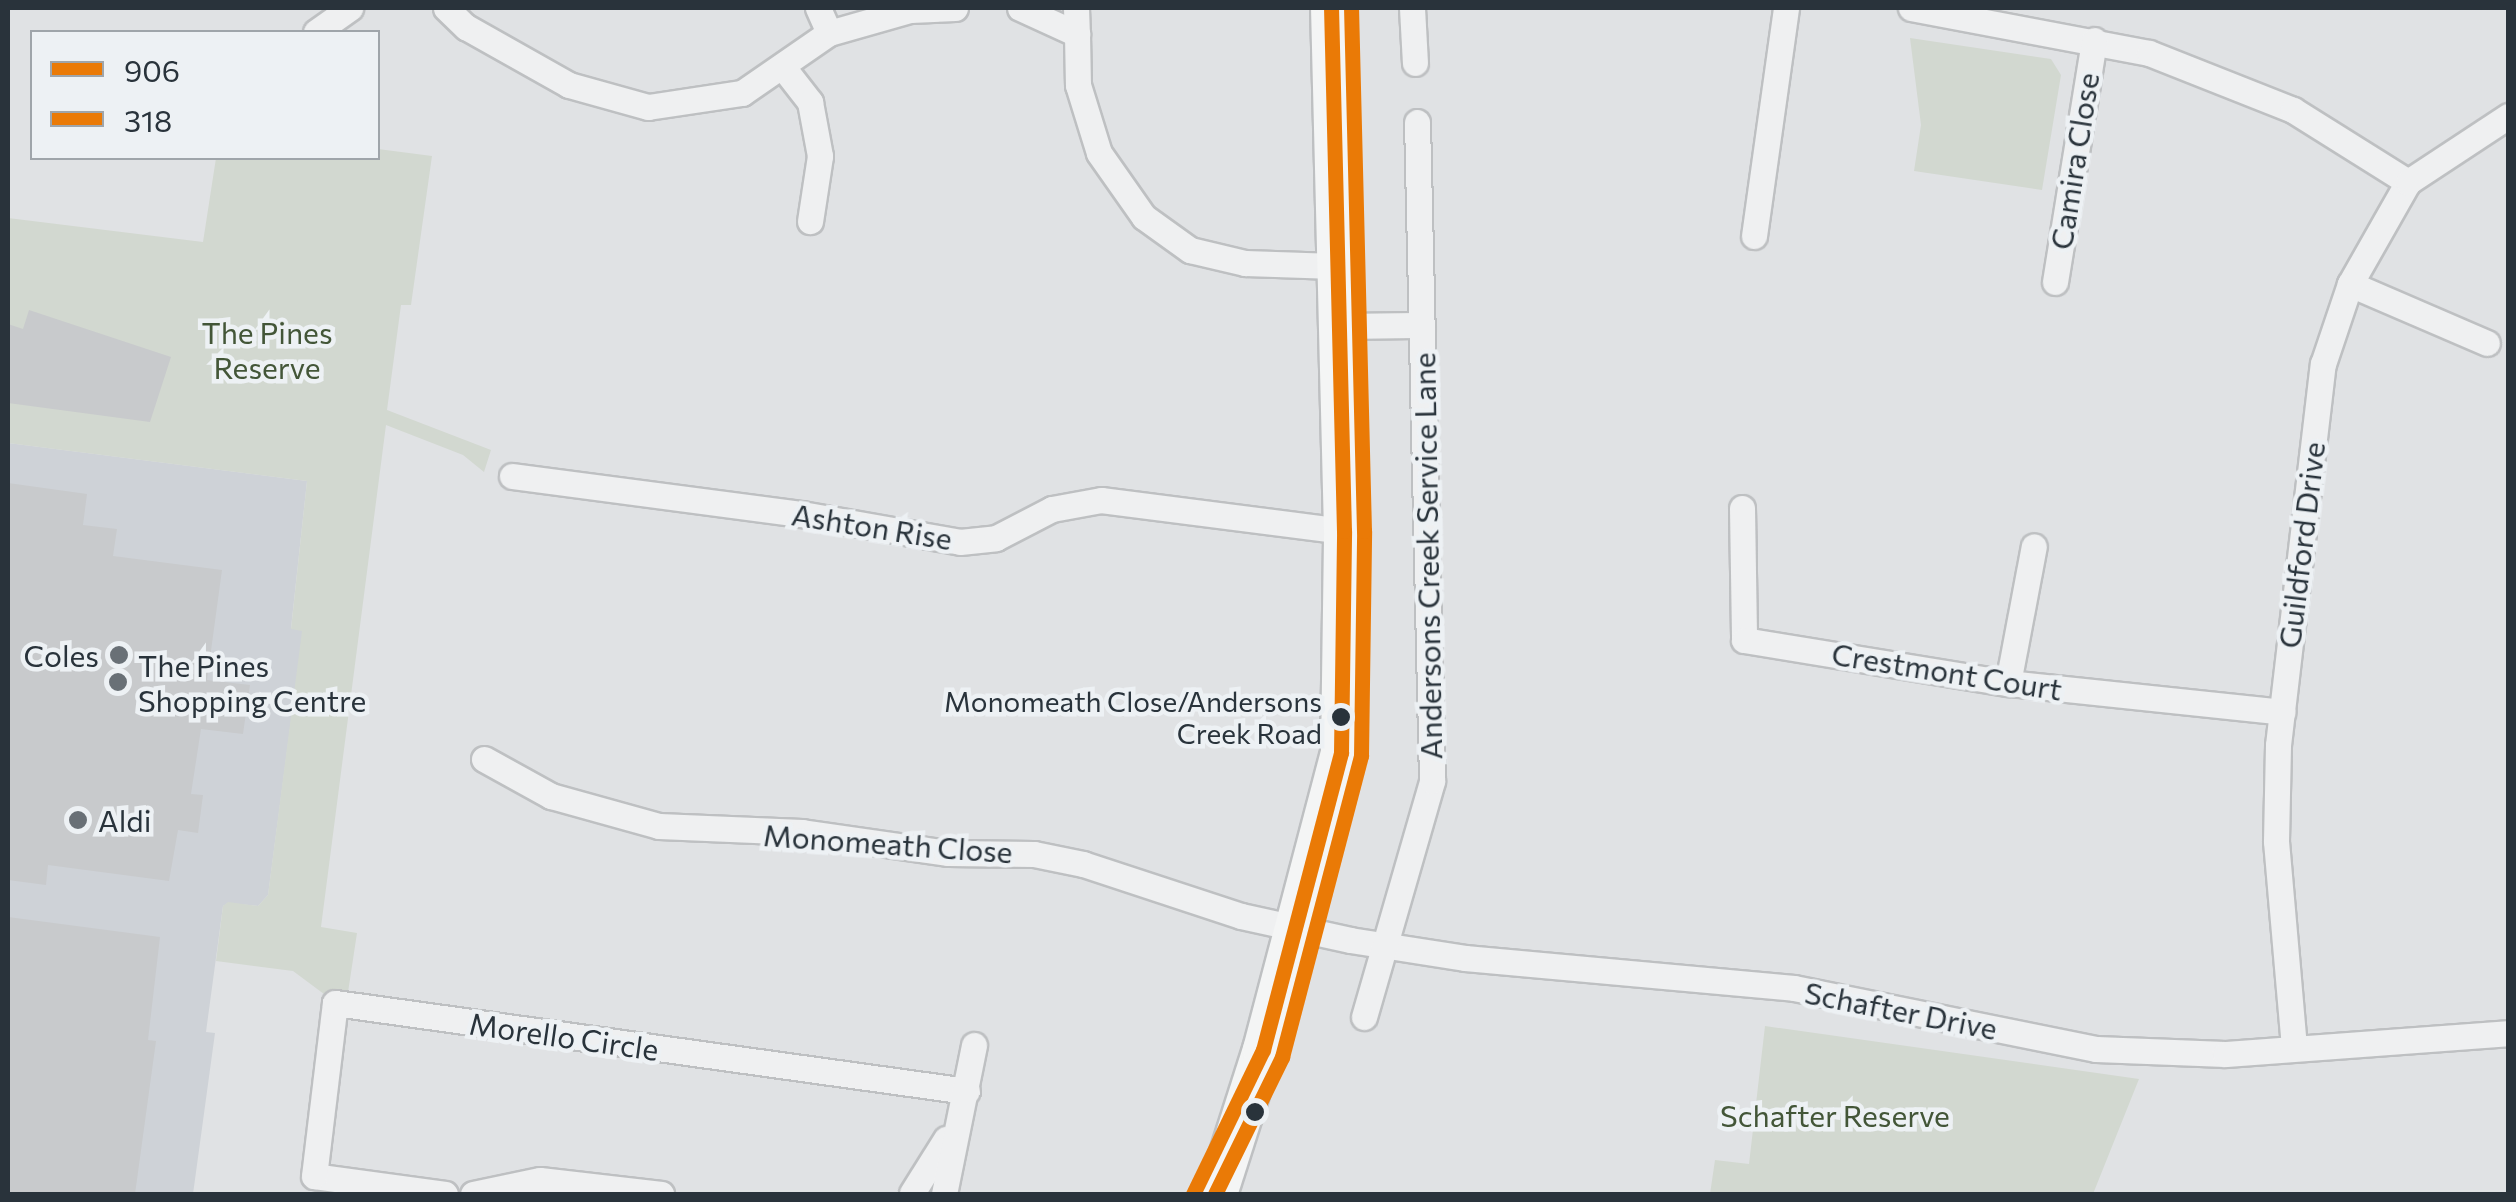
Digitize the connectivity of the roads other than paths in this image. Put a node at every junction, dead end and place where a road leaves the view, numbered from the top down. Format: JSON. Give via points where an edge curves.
{"nodes":[{"id":1,"x":350,"y":8,"type":"edge"},
{"id":2,"x":446,"y":8,"type":"edge"},
{"id":3,"x":818,"y":8,"type":"edge"},
{"id":4,"x":955,"y":8,"type":"edge"},
{"id":5,"x":1020,"y":8,"type":"edge"},
{"id":6,"x":1076,"y":8,"type":"edge"},
{"id":7,"x":1331,"y":8,"type":"edge"},
{"id":8,"x":1412,"y":8,"type":"edge"},
{"id":9,"x":1786,"y":8,"type":"edge"},
{"id":10,"x":1911,"y":8,"type":"edge"},
{"id":11,"x":319,"y":30,"type":"edge"},
{"id":12,"x":829,"y":33,"type":"junction"},
{"id":13,"x":1077,"y":34,"type":"junction"},
{"id":14,"x":2094,"y":40,"type":"junction"},
{"id":15,"x":1415,"y":63,"type":"dead end"},
{"id":16,"x":782,"y":66,"type":"junction"},
{"id":17,"x":2508,"y":116,"type":"edge"},
{"id":18,"x":1416,"y":122,"type":"dead end"},
{"id":19,"x":2408,"y":182,"type":"junction"},
{"id":20,"x":810,"y":221,"type":"dead end"},
{"id":21,"x":1754,"y":236,"type":"dead end"},
{"id":22,"x":1335,"y":266,"type":"junction"},
{"id":23,"x":2055,"y":282,"type":"dead end"},
{"id":24,"x":2350,"y":284,"type":"junction"},
{"id":25,"x":1422,"y":325,"type":"junction"},
{"id":26,"x":1336,"y":326,"type":"junction"},
{"id":27,"x":2487,"y":343,"type":"dead end"},
{"id":28,"x":512,"y":476,"type":"dead end"},
{"id":29,"x":1742,"y":508,"type":"dead end"},
{"id":30,"x":1344,"y":530,"type":"junction"},
{"id":31,"x":2034,"y":546,"type":"dead end"},
{"id":32,"x":2008,"y":683,"type":"junction"},
{"id":33,"x":2282,"y":712,"type":"junction"},
{"id":34,"x":484,"y":759,"type":"dead end"},
{"id":35,"x":1296,"y":930,"type":"junction"},
{"id":36,"x":1384,"y":945,"type":"junction"},
{"id":37,"x":1364,"y":1018,"type":"dead end"},
{"id":38,"x":2508,"y":1032,"type":"edge"},
{"id":39,"x":974,"y":1045,"type":"dead end"},
{"id":40,"x":2294,"y":1047,"type":"junction"},
{"id":41,"x":1262,"y":1050,"type":"junction"},
{"id":42,"x":967,"y":1091,"type":"junction"},
{"id":43,"x":956,"y":1122,"type":"junction"},
{"id":44,"x":313,"y":1185,"type":"edge"},
{"id":45,"x":445,"y":1194,"type":"edge"},
{"id":46,"x":473,"y":1194,"type":"edge"},
{"id":47,"x":662,"y":1194,"type":"edge"},
{"id":48,"x":911,"y":1194,"type":"edge"},
{"id":49,"x":940,"y":1194,"type":"edge"},
{"id":50,"x":1192,"y":1194,"type":"edge"},
{"id":51,"x":1218,"y":1194,"type":"edge"}],
"edges":[{"from":1,"to":11,"type":"street"},
{"from":2,"to":16,"type":"street","via":[[466,28],[569,85],[648,107],[742,93]]},
{"from":3,"to":12,"type":"street"},
{"from":4,"to":12,"type":"street","via":[[910,10]]},
{"from":5,"to":13,"type":"street"},
{"from":6,"to":13,"type":"street"},
{"from":7,"to":22,"type":"main road"},
{"from":8,"to":15,"type":"street"},
{"from":9,"to":21,"type":"street"},
{"from":10,"to":14,"type":"street"},
{"from":12,"to":16,"type":"street"},
{"from":13,"to":22,"type":"street","via":[[1078,85],[1099,153],[1144,217],[1190,250],[1244,263]]},
{"from":14,"to":19,"type":"street","via":[[2149,52],[2292,110]]},
{"from":14,"to":23,"type":"street","name":"Camira Close"},
{"from":16,"to":20,"type":"street","via":[[810,102],[820,156]]},
{"from":17,"to":19,"type":"street","name":"Guildford Drive"},
{"from":18,"to":25,"type":"street","name":"Andersons Creek Service Lane"},
{"from":19,"to":24,"type":"street","name":"Guildford Drive"},
{"from":22,"to":26,"type":"main road"},
{"from":24,"to":27,"type":"street"},
{"from":24,"to":33,"type":"street","name":"Guildford Drive","via":[[2323,364]]},
{"from":25,"to":26,"type":"street","name":"Andersons Creek Service Lane"},
{"from":25,"to":36,"type":"street","name":"Andersons Creek Service Lane","via":[[1432,781]]},
{"from":26,"to":30,"type":"main road"},
{"from":28,"to":30,"type":"street","name":"Ashton Rise","via":[[960,542],[996,538],[1052,510],[1101,500]]},
{"from":29,"to":32,"type":"street","name":"Crestmont Court","via":[[1744,640]]},
{"from":30,"to":35,"type":"main road","via":[[1341,754]]},
{"from":31,"to":32,"type":"street"},
{"from":32,"to":33,"type":"street","name":"Crestmont Court"},
{"from":33,"to":40,"type":"street","name":"Guildford Drive","via":[[2276,841]]},
{"from":34,"to":35,"type":"street","name":"Monomeath Close","via":[[551,796],[659,826],[802,832],[948,853],[1034,854]]},
{"from":35,"to":36,"type":"street","name":"Schafter Drive"},
{"from":35,"to":41,"type":"main road"},
{"from":36,"to":37,"type":"street","name":"Andersons Creek Service Lane"},
{"from":36,"to":40,"type":"street","name":"Schafter Drive","via":[[1794,988],[2096,1048],[2225,1054]]},
{"from":38,"to":40,"type":"street","name":"Schafter Drive"},
{"from":39,"to":42,"type":"street"},
{"from":41,"to":50,"type":"main road"},
{"from":41,"to":51,"type":"main road"},
{"from":42,"to":43,"type":"street"},
{"from":42,"to":44,"type":"street","name":"Morello Circle","via":[[335,1003]]},
{"from":43,"to":48,"type":"street"},
{"from":43,"to":49,"type":"street"},
{"from":44,"to":45,"type":"street","name":"Morello Circle"},
{"from":46,"to":47,"type":"street","via":[[540,1180]]},
{"from":48,"to":49,"type":"street"}]}
